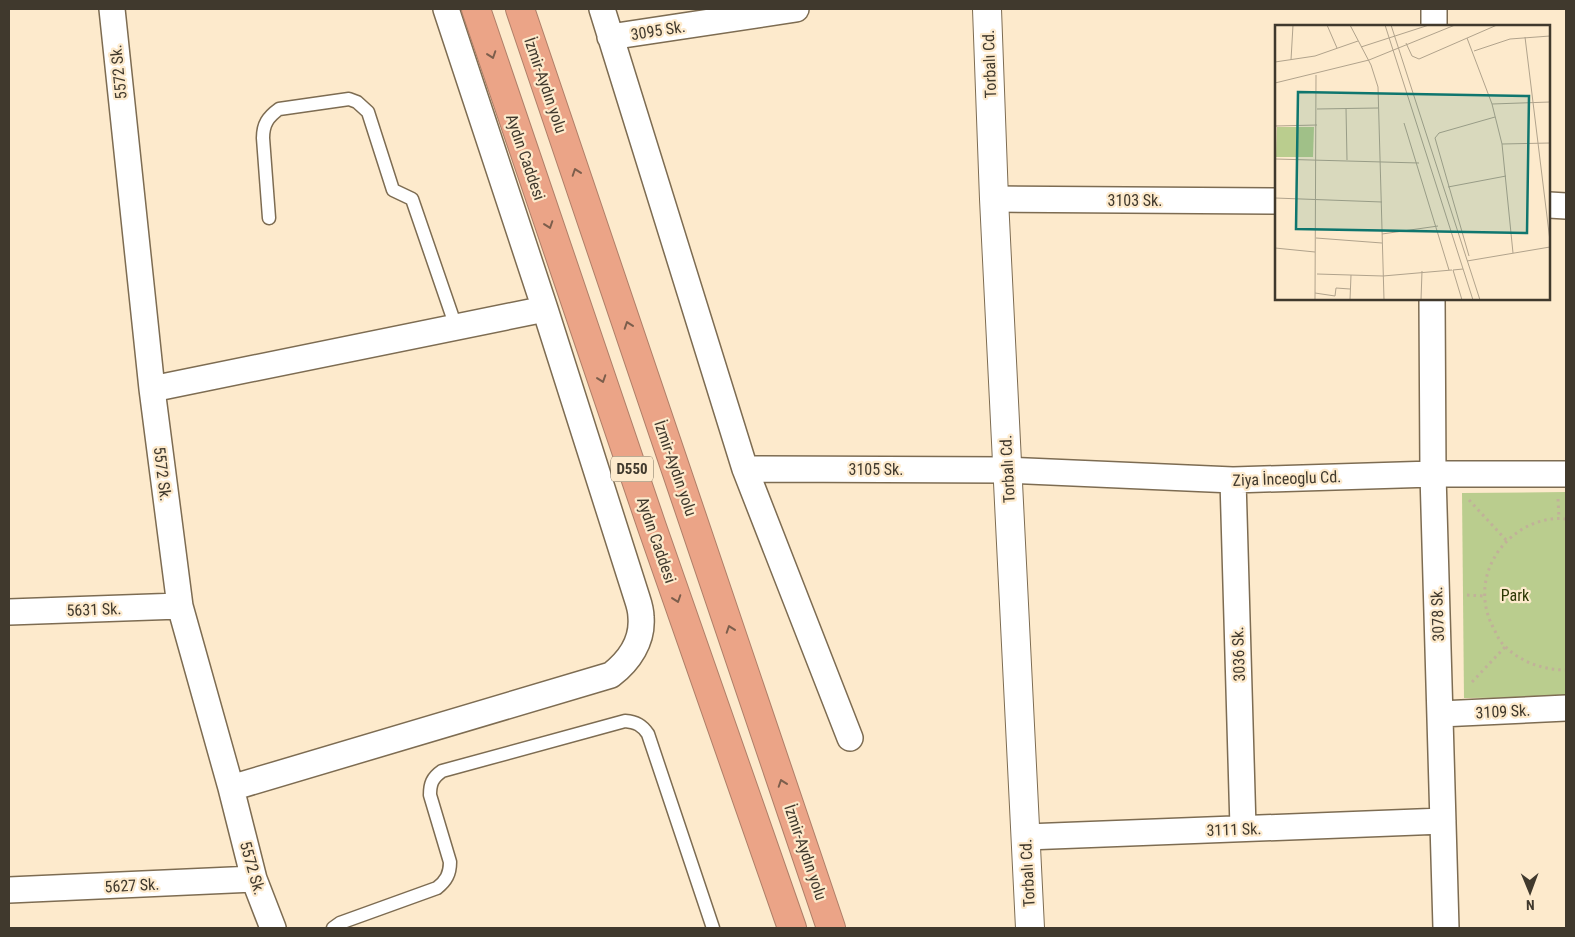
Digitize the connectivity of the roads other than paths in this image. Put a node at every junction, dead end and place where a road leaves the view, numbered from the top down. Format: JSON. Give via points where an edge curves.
{"nodes":[{"id":1,"x":112,"y":9,"type":"edge"},
{"id":2,"x":446,"y":9,"type":"edge"},
{"id":3,"x":476,"y":9,"type":"edge"},
{"id":4,"x":520,"y":9,"type":"edge"},
{"id":5,"x":602,"y":9,"type":"edge"},
{"id":6,"x":796,"y":9,"type":"edge"},
{"id":7,"x":987,"y":9,"type":"edge"},
{"id":8,"x":1434,"y":9,"type":"edge"},
{"id":9,"x":1434,"y":25,"type":"edge"},
{"id":10,"x":610,"y":37,"type":"junction"},
{"id":11,"x":994,"y":198,"type":"junction"},
{"id":12,"x":1275,"y":201,"type":"edge"},
{"id":13,"x":1550,"y":206,"type":"edge"},
{"id":14,"x":1566,"y":206,"type":"edge"},
{"id":15,"x":269,"y":218,"type":"dead end"},
{"id":16,"x":1432,"y":300,"type":"edge"},
{"id":17,"x":545,"y":309,"type":"junction"},
{"id":18,"x":456,"y":327,"type":"junction"},
{"id":19,"x":152,"y":389,"type":"junction"},
{"id":20,"x":745,"y":469,"type":"junction"},
{"id":21,"x":1008,"y":470,"type":"junction"},
{"id":22,"x":1433,"y":474,"type":"junction"},
{"id":23,"x":1232,"y":480,"type":"junction"},
{"id":24,"x":1562,"y":485,"type":"edge"},
{"id":25,"x":180,"y":606,"type":"junction"},
{"id":26,"x":9,"y":612,"type":"edge"},
{"id":27,"x":1566,"y":708,"type":"edge"},
{"id":28,"x":1440,"y":714,"type":"junction"},
{"id":29,"x":850,"y":738,"type":"dead end"},
{"id":30,"x":232,"y":788,"type":"junction"},
{"id":31,"x":1443,"y":821,"type":"junction"},
{"id":32,"x":1243,"y":828,"type":"junction"},
{"id":33,"x":1026,"y":837,"type":"junction"},
{"id":34,"x":254,"y":879,"type":"junction"},
{"id":35,"x":9,"y":890,"type":"edge"},
{"id":36,"x":272,"y":928,"type":"edge"},
{"id":37,"x":333,"y":928,"type":"edge"},
{"id":38,"x":713,"y":928,"type":"edge"},
{"id":39,"x":792,"y":928,"type":"edge"},
{"id":40,"x":831,"y":928,"type":"edge"},
{"id":41,"x":1030,"y":928,"type":"edge"},
{"id":42,"x":1446,"y":928,"type":"edge"}],
"edges":[{"from":1,"to":19,"type":"street","name":"5572 Sk."},
{"from":2,"to":17,"type":"street"},
{"from":3,"to":39,"type":"highway","name":"Aydın Caddesi","number":"D550","one_way":true},
{"from":40,"to":4,"type":"highway","name":"İzmir-Aydın yolu","number":"D550","one_way":true},
{"from":5,"to":10,"type":"street"},
{"from":6,"to":10,"type":"street","name":"3095 Sk."},
{"from":7,"to":11,"type":"main road","name":"Torbalı Cd."},
{"from":8,"to":9,"type":"street"},
{"from":10,"to":20,"type":"street"},
{"from":11,"to":12,"type":"street","name":"3103 Sk."},
{"from":11,"to":21,"type":"main road","name":"Torbalı Cd."},
{"from":13,"to":14,"type":"street"},
{"from":15,"to":18,"type":"lane","via":[[263,138],[266,121],[279,109],[349,99],[357,102],[368,112],[393,190],[412,199]]},
{"from":16,"to":22,"type":"street","name":"3078 Sk."},
{"from":17,"to":18,"type":"street"},
{"from":17,"to":30,"type":"street","via":[[637,598],[642,618],[633,653],[611,675]]},
{"from":18,"to":19,"type":"street"},
{"from":19,"to":25,"type":"street","name":"5572 Sk."},
{"from":20,"to":21,"type":"street","name":"3105 Sk."},
{"from":20,"to":29,"type":"street"},
{"from":21,"to":23,"type":"street","name":"Ziya İnceoglu Cd."},
{"from":21,"to":33,"type":"main road","name":"Torbalı Cd."},
{"from":22,"to":23,"type":"street","name":"Ziya İnceoglu Cd."},
{"from":22,"to":24,"type":"street","name":"Ziya İnceoglu Cd."},
{"from":22,"to":28,"type":"street","name":"3078 Sk."},
{"from":23,"to":32,"type":"street","name":"3036 Sk."},
{"from":25,"to":26,"type":"street","name":"5631 Sk."},
{"from":25,"to":30,"type":"street","name":"5572 Sk."},
{"from":27,"to":28,"type":"street","name":"3109 Sk."},
{"from":28,"to":31,"type":"street","name":"3078 Sk."},
{"from":30,"to":34,"type":"street","name":"5572 Sk."},
{"from":31,"to":32,"type":"street","name":"3111 Sk."},
{"from":31,"to":42,"type":"street","name":"3078 Sk."},
{"from":32,"to":33,"type":"street","name":"3111 Sk."},
{"from":33,"to":41,"type":"main road","name":"Torbalı Cd."},
{"from":34,"to":35,"type":"street","name":"5627 Sk."},
{"from":34,"to":36,"type":"street","name":"5572 Sk."},
{"from":37,"to":38,"type":"lane","via":[[444,883],[450,862],[430,796],[436,775],[625,721],[639,725],[648,734]]}]}
